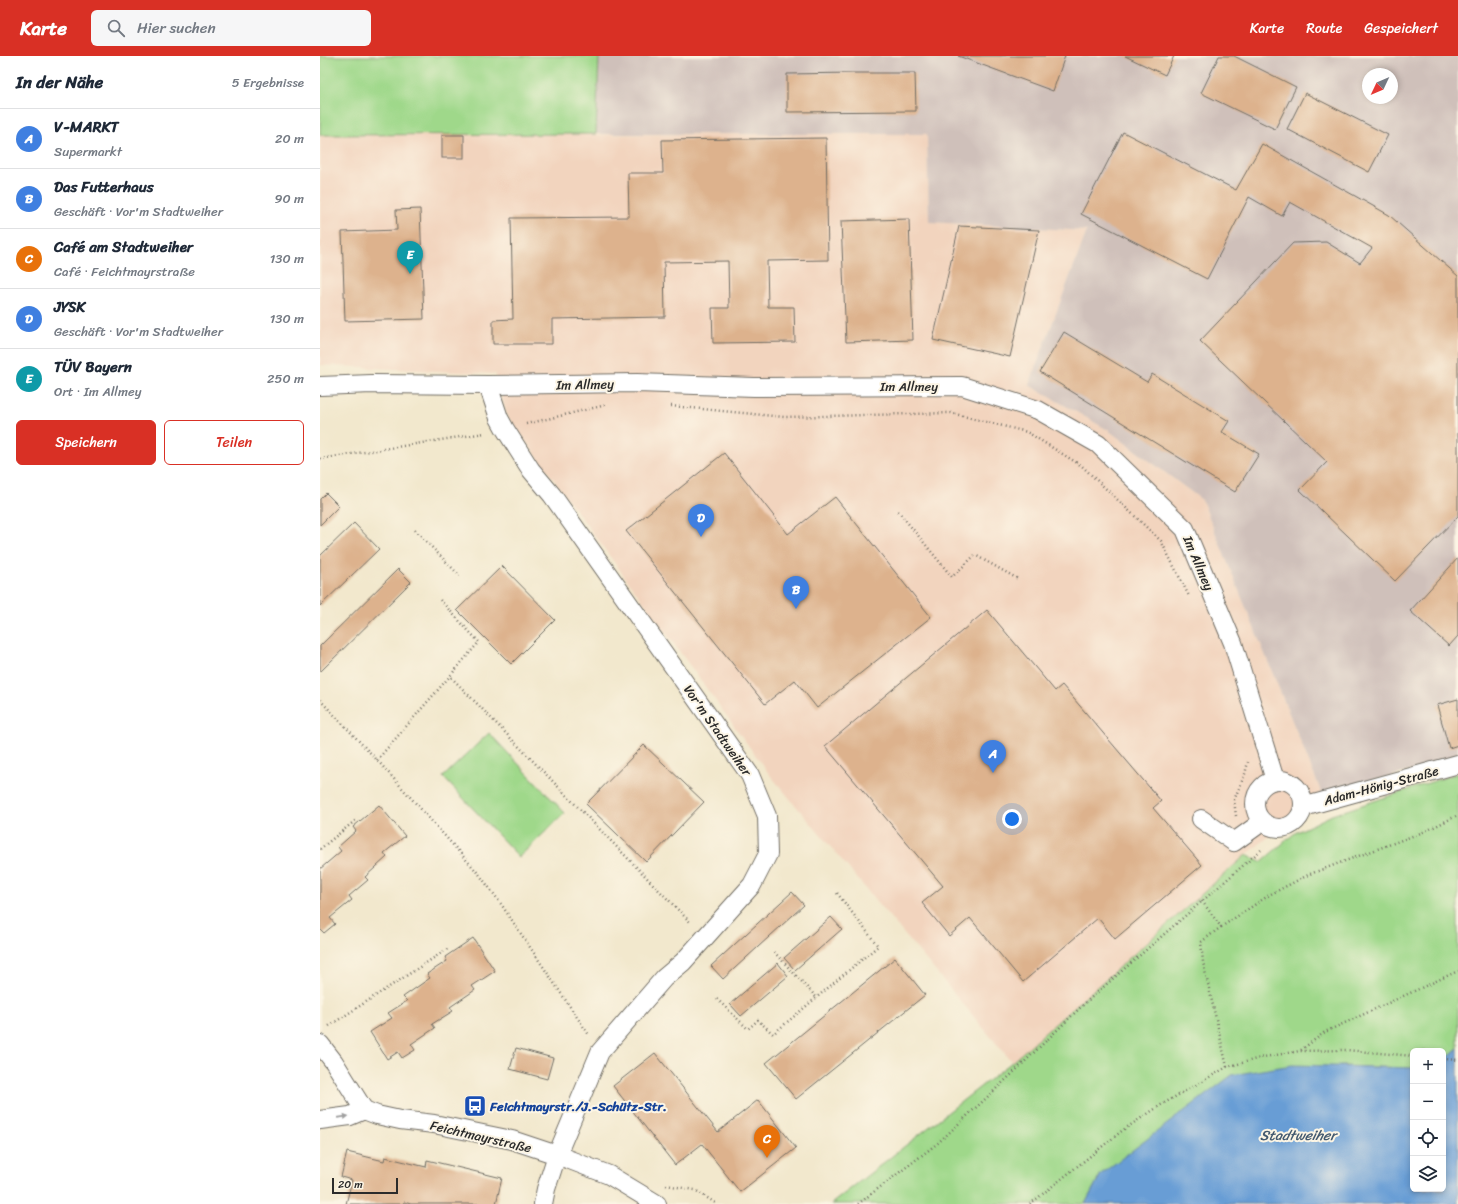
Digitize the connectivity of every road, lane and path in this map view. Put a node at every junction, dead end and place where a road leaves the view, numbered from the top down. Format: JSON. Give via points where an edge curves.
{"nodes":[{"id":1,"x":488,"y":385,"type":"junction"},
{"id":2,"x":320,"y":386,"type":"edge"},
{"id":3,"x":613,"y":403,"type":"dead end"},
{"id":4,"x":666,"y":406,"type":"dead end"},
{"id":5,"x":505,"y":429,"type":"junction"},
{"id":6,"x":320,"y":459,"type":"edge"},
{"id":7,"x":898,"y":511,"type":"dead end"},
{"id":8,"x":415,"y":530,"type":"dead end"},
{"id":9,"x":460,"y":576,"type":"dead end"},
{"id":10,"x":1018,"y":579,"type":"dead end"},
{"id":11,"x":440,"y":600,"type":"dead end"},
{"id":12,"x":1192,"y":602,"type":"dead end"},
{"id":13,"x":450,"y":676,"type":"junction"},
{"id":14,"x":320,"y":700,"type":"edge"},
{"id":15,"x":1249,"y":758,"type":"dead end"},
{"id":16,"x":377,"y":760,"type":"junction"},
{"id":17,"x":1458,"y":764,"type":"edge"},
{"id":18,"x":1275,"y":780,"type":"junction"},
{"id":19,"x":1303,"y":807,"type":"junction"},
{"id":20,"x":1458,"y":815,"type":"edge"},
{"id":21,"x":1201,"y":819,"type":"dead end"},
{"id":22,"x":356,"y":820,"type":"dead end"},
{"id":23,"x":1262,"y":822,"type":"junction"},
{"id":24,"x":1244,"y":835,"type":"junction"},
{"id":25,"x":320,"y":849,"type":"edge"},
{"id":26,"x":1261,"y":849,"type":"dead end"},
{"id":27,"x":1256,"y":854,"type":"junction"},
{"id":28,"x":837,"y":893,"type":"dead end"},
{"id":29,"x":1202,"y":901,"type":"junction"},
{"id":30,"x":1221,"y":927,"type":"junction"},
{"id":31,"x":705,"y":938,"type":"junction"},
{"id":32,"x":448,"y":948,"type":"dead end"},
{"id":33,"x":774,"y":952,"type":"dead end"},
{"id":34,"x":1458,"y":971,"type":"edge"},
{"id":35,"x":817,"y":998,"type":"junction"},
{"id":36,"x":717,"y":999,"type":"dead end"},
{"id":37,"x":323,"y":1036,"type":"edge"},
{"id":38,"x":1300,"y":1051,"type":"junction"},
{"id":39,"x":600,"y":1052,"type":"junction"},
{"id":40,"x":1410,"y":1056,"type":"edge"},
{"id":41,"x":1446,"y":1059,"type":"edge"},
{"id":42,"x":1458,"y":1060,"type":"edge"},
{"id":43,"x":1227,"y":1067,"type":"junction"},
{"id":44,"x":364,"y":1110,"type":"junction"},
{"id":45,"x":320,"y":1120,"type":"edge"},
{"id":46,"x":557,"y":1155,"type":"junction"},
{"id":47,"x":543,"y":1204,"type":"edge"},
{"id":48,"x":657,"y":1204,"type":"edge"},
{"id":49,"x":858,"y":1204,"type":"edge"},
{"id":50,"x":1030,"y":1204,"type":"edge"}],
"edges":[{"from":1,"to":2,"type":"street","name":"Im Allmey"},
{"from":1,"to":5,"type":"street","name":"Vor'm Stadtweiher"},
{"from":1,"to":18,"type":"street","name":"Im Allmey","via":[[637,383],[962,386],[1038,410],[1098,444],[1185,529],[1233,643]]},
{"from":3,"to":5,"type":"path"},
{"from":4,"to":12,"type":"path","via":[[784,417],[951,413],[1027,432],[1082,466],[1160,541]]},
{"from":5,"to":6,"type":"path"},
{"from":5,"to":31,"type":"street","name":"Vor'm Stadtweiher","via":[[531,470],[552,495],[750,775],[767,816],[768,854],[752,886]]},
{"from":7,"to":10,"type":"path","via":[[952,577],[975,555]]},
{"from":8,"to":9,"type":"path"},
{"from":11,"to":13,"type":"path","via":[[479,642]]},
{"from":13,"to":16,"type":"path"},
{"from":13,"to":31,"type":"path"},
{"from":14,"to":16,"type":"path"},
{"from":15,"to":24,"type":"path","via":[[1234,800],[1238,824]]},
{"from":16,"to":39,"type":"path","via":[[487,885]]},
{"from":17,"to":19,"type":"street","name":"Adam-Hönig-Straße"},
{"from":18,"to":19,"type":"street","via":[[1290,782],[1296,786],[1303,799]]},
{"from":18,"to":23,"type":"street","via":[[1261,787],[1254,800],[1255,809]]},
{"from":19,"to":23,"type":"street","via":[[1297,820],[1284,828],[1269,826]]},
{"from":20,"to":30,"type":"path","via":[[1426,831],[1310,874],[1271,894]]},
{"from":21,"to":24,"type":"street","via":[[1234,842]]},
{"from":22,"to":25,"type":"path"},
{"from":23,"to":24,"type":"street"},
{"from":24,"to":27,"type":"path"},
{"from":26,"to":27,"type":"path"},
{"from":27,"to":29,"type":"path"},
{"from":28,"to":35,"type":"path","via":[[878,946]]},
{"from":29,"to":30,"type":"path"},
{"from":29,"to":49,"type":"path","via":[[1085,1003],[938,1143]]},
{"from":30,"to":43,"type":"path","via":[[1201,942],[1204,969]]},
{"from":31,"to":39,"type":"street","name":"Vor'm Stadtweiher","via":[[664,978]]},
{"from":32,"to":37,"type":"path"},
{"from":33,"to":35,"type":"path"},
{"from":34,"to":38,"type":"path","via":[[1325,1032]]},
{"from":35,"to":36,"type":"path","via":[[773,1034],[758,1020],[748,1029]]},
{"from":37,"to":44,"type":"street","via":[[334,1062]]},
{"from":38,"to":40,"type":"path","via":[[1346,1050]]},
{"from":38,"to":43,"type":"path","via":[[1264,1056]]},
{"from":39,"to":46,"type":"street","name":"Vor'm Stadtweiher"},
{"from":41,"to":42,"type":"path"},
{"from":43,"to":50,"type":"path","via":[[1161,1104]]},
{"from":45,"to":44,"type":"street","one_way":true,"via":[[350,1116]]},
{"from":44,"to":46,"type":"street","name":"Feichtmayrstraße","via":[[377,1115],[512,1140]]},
{"from":46,"to":47,"type":"street","name":"Vor'm Stadtweiher"},
{"from":46,"to":48,"type":"street","name":"Feichtmayrstraße","via":[[609,1175]]}]}
